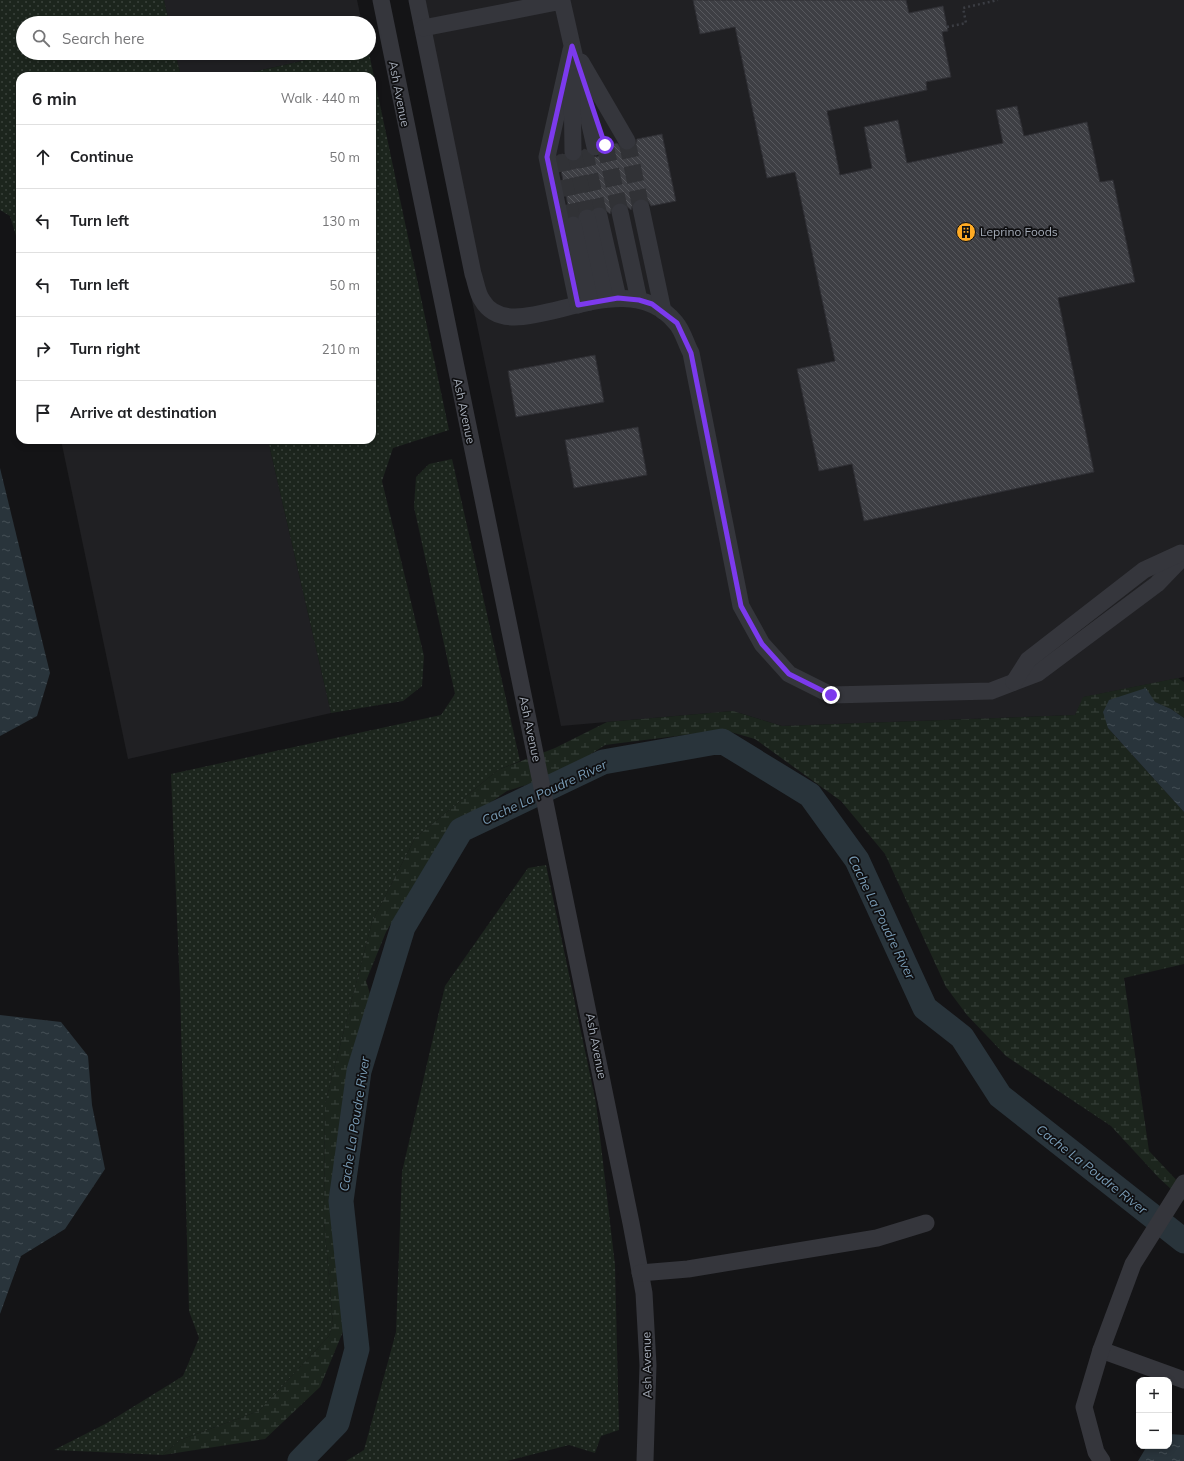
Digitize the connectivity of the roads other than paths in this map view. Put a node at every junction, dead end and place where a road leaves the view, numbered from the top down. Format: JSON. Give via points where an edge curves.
{"nodes":[{"id":1,"x":381,"y":0,"type":"edge"},
{"id":2,"x":417,"y":0,"type":"edge"},
{"id":3,"x":423,"y":28,"type":"junction"},
{"id":4,"x":572,"y":46,"type":"junction"},
{"id":5,"x":594,"y":148,"type":"junction"},
{"id":6,"x":608,"y":214,"type":"junction"},
{"id":7,"x":622,"y":302,"type":"junction"},
{"id":8,"x":1184,"y":552,"type":"edge"},
{"id":9,"x":1184,"y":556,"type":"edge"},
{"id":10,"x":1014,"y":682,"type":"junction"},
{"id":11,"x":1184,"y":1183,"type":"edge"},
{"id":12,"x":926,"y":1223,"type":"dead end"},
{"id":13,"x":640,"y":1273,"type":"junction"},
{"id":14,"x":1101,"y":1350,"type":"junction"},
{"id":15,"x":1184,"y":1380,"type":"edge"},
{"id":16,"x":645,"y":1461,"type":"edge"},
{"id":17,"x":1102,"y":1461,"type":"edge"}],
"edges":[{"from":1,"to":13,"type":"street","name":"Ash Avenue"},
{"from":2,"to":3,"type":"street"},
{"from":3,"to":4,"type":"street","via":[[562,1]]},
{"from":3,"to":7,"type":"street","via":[[473,274],[482,301],[498,316],[521,318]]},
{"from":4,"to":5,"type":"street"},
{"from":4,"to":5,"type":"street"},
{"from":4,"to":5,"type":"street"},
{"from":4,"to":7,"type":"street","via":[[547,157]]},
{"from":6,"to":7,"type":"street"},
{"from":6,"to":7,"type":"street"},
{"from":6,"to":7,"type":"street"},
{"from":7,"to":10,"type":"street","via":[[677,323],[691,353],[741,606],[762,644],[789,674],[831,695],[991,691]]},
{"from":8,"to":10,"type":"street","via":[[1144,570],[1028,660]]},
{"from":9,"to":10,"type":"street","via":[[1156,584],[1038,673]]},
{"from":11,"to":14,"type":"street","via":[[1133,1264]]},
{"from":12,"to":13,"type":"street","via":[[877,1238],[688,1269]]},
{"from":13,"to":16,"type":"street","name":"Ash Avenue","via":[[644,1293],[648,1366]]},
{"from":14,"to":15,"type":"street"},
{"from":14,"to":17,"type":"street","via":[[1084,1407],[1096,1452]]}]}
